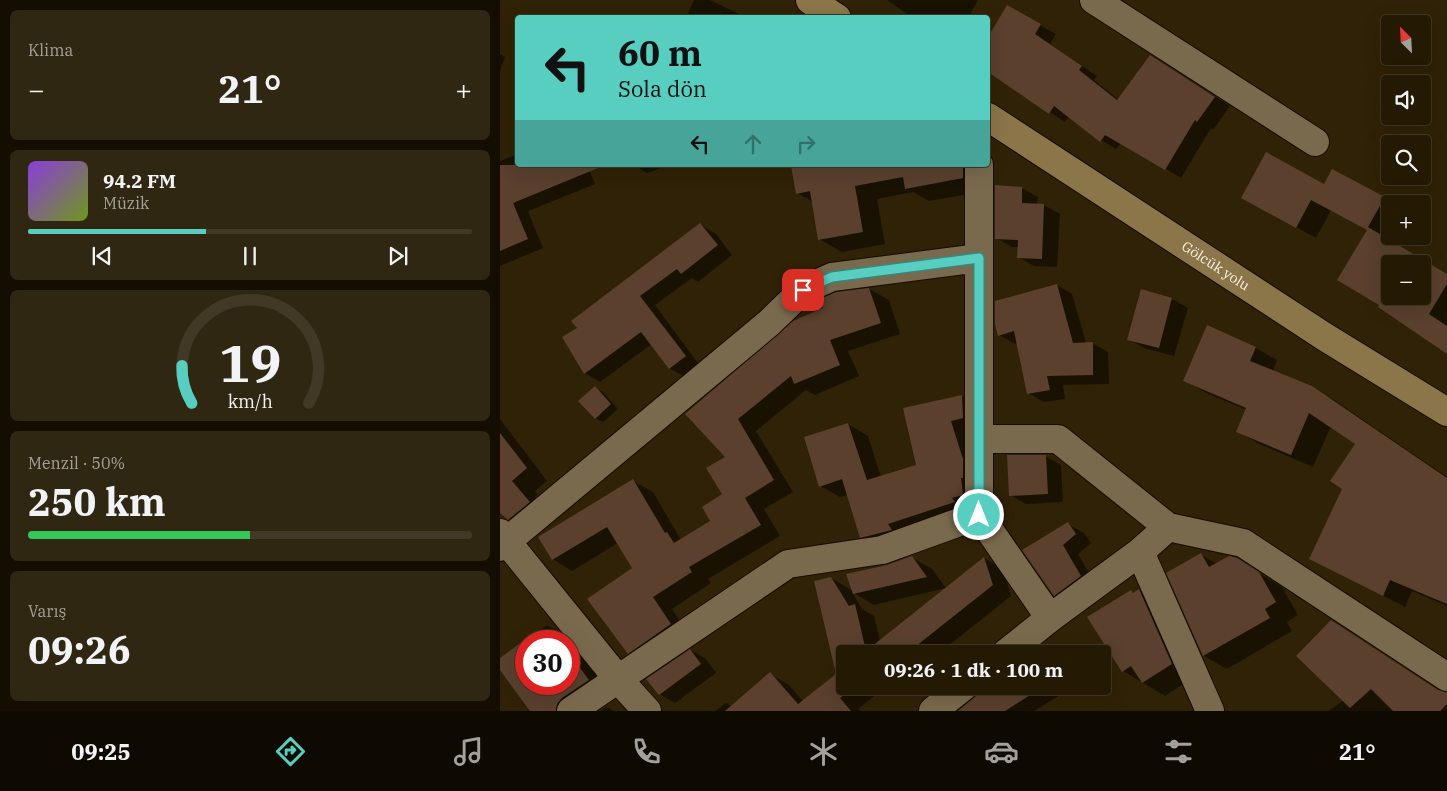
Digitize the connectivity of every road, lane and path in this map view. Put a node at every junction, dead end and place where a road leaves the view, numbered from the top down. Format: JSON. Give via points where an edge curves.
{"nodes":[{"id":1,"x":810,"y":0,"type":"edge"},
{"id":2,"x":1094,"y":0,"type":"edge"},
{"id":3,"x":832,"y":15,"type":"edge"},
{"id":4,"x":990,"y":118,"type":"edge"},
{"id":5,"x":1315,"y":142,"type":"dead end"},
{"id":6,"x":979,"y":167,"type":"edge"},
{"id":7,"x":979,"y":258,"type":"junction"},
{"id":8,"x":1447,"y":412,"type":"edge"},
{"id":9,"x":979,"y":439,"type":"junction"},
{"id":10,"x":979,"y":515,"type":"junction"},
{"id":11,"x":1168,"y":527,"type":"junction"},
{"id":12,"x":503,"y":541,"type":"edge"},
{"id":13,"x":1140,"y":552,"type":"junction"},
{"id":14,"x":1050,"y":618,"type":"junction"},
{"id":15,"x":1017,"y":645,"type":"edge"},
{"id":16,"x":1447,"y":677,"type":"edge"},
{"id":17,"x":618,"y":679,"type":"junction"},
{"id":18,"x":953,"y":695,"type":"edge"},
{"id":19,"x":571,"y":711,"type":"edge"},
{"id":20,"x":647,"y":711,"type":"edge"},
{"id":21,"x":933,"y":711,"type":"edge"},
{"id":22,"x":1210,"y":711,"type":"edge"}],
"edges":[{"from":1,"to":3,"type":"main road"},
{"from":2,"to":5,"type":"street"},
{"from":4,"to":8,"type":"main road","name":"Gölcük yolu","via":[[1325,337]]},
{"from":6,"to":7,"type":"street"},
{"from":7,"to":9,"type":"street"},
{"from":7,"to":12,"type":"street","via":[[832,277],[803,290],[770,323]]},
{"from":9,"to":10,"type":"street"},
{"from":9,"to":11,"type":"street","via":[[1058,438]]},
{"from":10,"to":14,"type":"street"},
{"from":10,"to":17,"type":"street","via":[[882,550],[788,564]]},
{"from":11,"to":13,"type":"street"},
{"from":11,"to":16,"type":"street","via":[[1243,543]]},
{"from":12,"to":17,"type":"street"},
{"from":13,"to":14,"type":"street"},
{"from":13,"to":22,"type":"street"},
{"from":14,"to":15,"type":"street"},
{"from":17,"to":19,"type":"street"},
{"from":17,"to":20,"type":"street"},
{"from":18,"to":21,"type":"street"}]}
